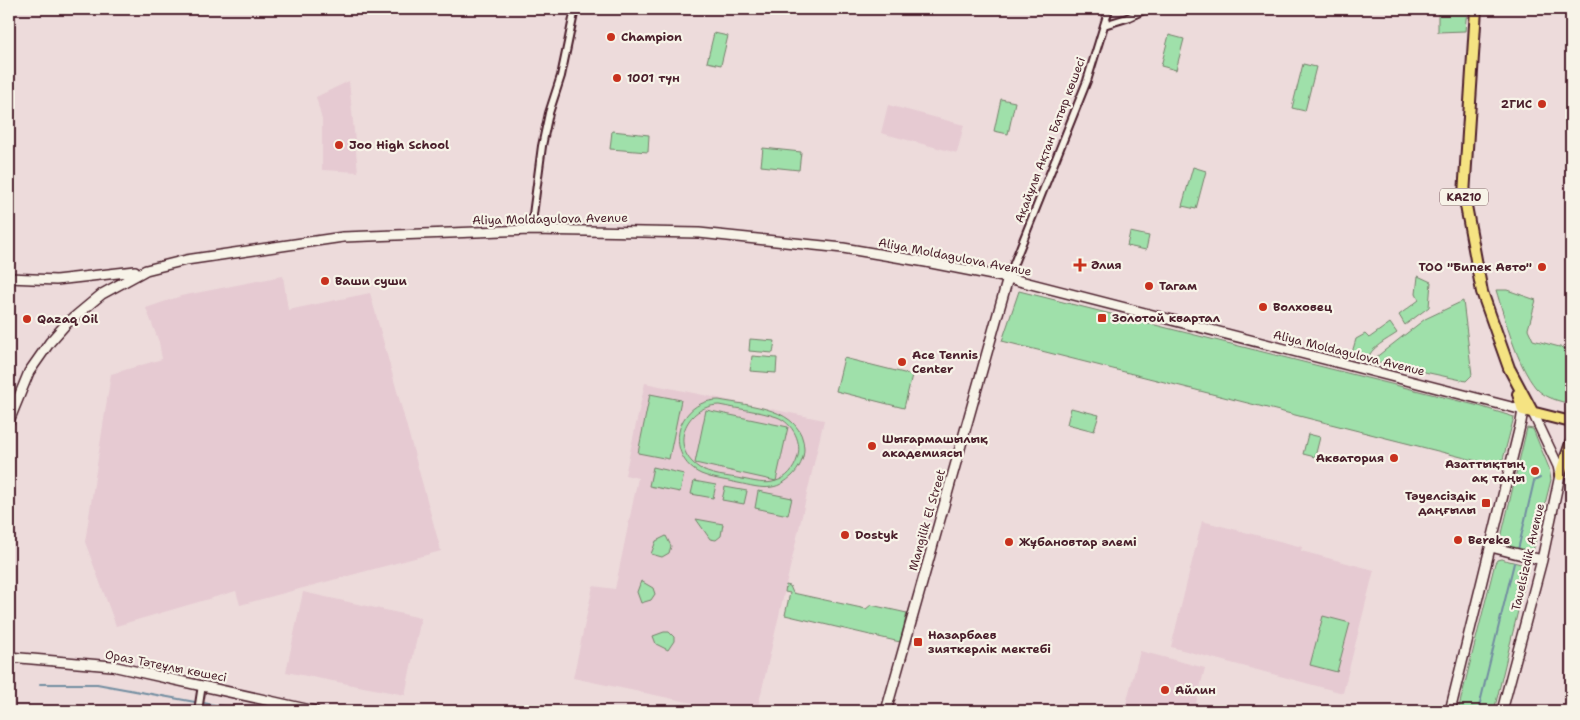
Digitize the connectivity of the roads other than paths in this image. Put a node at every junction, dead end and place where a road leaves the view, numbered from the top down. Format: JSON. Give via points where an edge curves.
{"nodes":[{"id":1,"x":574,"y":9,"type":"edge"},
{"id":2,"x":1109,"y":9,"type":"edge"},
{"id":3,"x":1146,"y":9,"type":"edge"},
{"id":4,"x":1476,"y":9,"type":"edge"},
{"id":5,"x":1104,"y":25,"type":"junction"},
{"id":6,"x":531,"y":230,"type":"junction"},
{"id":7,"x":146,"y":270,"type":"junction"},
{"id":8,"x":9,"y":278,"type":"edge"},
{"id":9,"x":1008,"y":278,"type":"junction"},
{"id":10,"x":11,"y":411,"type":"edge"},
{"id":11,"x":1528,"y":411,"type":"junction"},
{"id":12,"x":9,"y":421,"type":"edge"},
{"id":13,"x":1571,"y":422,"type":"edge"},
{"id":14,"x":1571,"y":442,"type":"edge"},
{"id":15,"x":1560,"y":474,"type":"junction"},
{"id":16,"x":1491,"y":548,"type":"junction"},
{"id":17,"x":1542,"y":560,"type":"junction"},
{"id":18,"x":9,"y":657,"type":"edge"},
{"id":19,"x":202,"y":686,"type":"junction"},
{"id":20,"x":198,"y":711,"type":"edge"},
{"id":21,"x":316,"y":711,"type":"edge"},
{"id":22,"x":886,"y":711,"type":"edge"},
{"id":23,"x":1450,"y":711,"type":"edge"},
{"id":24,"x":1502,"y":711,"type":"edge"}],
"edges":[{"from":1,"to":6,"type":"street","via":[[561,76],[542,146]]},
{"from":2,"to":5,"type":"street","name":"Ақайұлы Ақтан Батыр көшесі"},
{"from":3,"to":5,"type":"street"},
{"from":4,"to":11,"type":"main road","number":"KAZ10","via":[[1464,195],[1480,286]]},
{"from":5,"to":9,"type":"street","name":"Ақайұлы Ақтан Батыр көшесі","via":[[1087,81]]},
{"from":6,"to":7,"type":"main road","name":"Aliya Moldagulova Avenue","via":[[342,237],[186,260]]},
{"from":6,"to":9,"type":"main road","name":"Aliya Moldagulova Avenue","via":[[747,236],[844,248]]},
{"from":7,"to":8,"type":"main road","via":[[56,280]]},
{"from":7,"to":10,"type":"main road","via":[[102,294],[66,324],[37,358]]},
{"from":9,"to":11,"type":"main road","name":"Aliya Moldagulova Avenue"},
{"from":9,"to":22,"type":"main road","name":"Mangilik El Street"},
{"from":10,"to":12,"type":"main road"},
{"from":11,"to":13,"type":"main road","name":"Aliya Moldagulova Avenue"},
{"from":11,"to":15,"type":"main road"},
{"from":11,"to":16,"type":"main road","via":[[1521,422]]},
{"from":14,"to":15,"type":"main road"},
{"from":15,"to":17,"type":"main road","name":"Tauelsizdik Avenue"},
{"from":16,"to":17,"type":"main road"},
{"from":16,"to":23,"type":"main road"},
{"from":17,"to":24,"type":"main road","name":"Tauelsizdik Avenue"},
{"from":18,"to":19,"type":"main road","name":"Ораз Тәтеұлы көшесі","via":[[112,666]]},
{"from":19,"to":20,"type":"street"},
{"from":19,"to":21,"type":"main road","name":"Ораз Тәтеұлы көшесі"}]}
